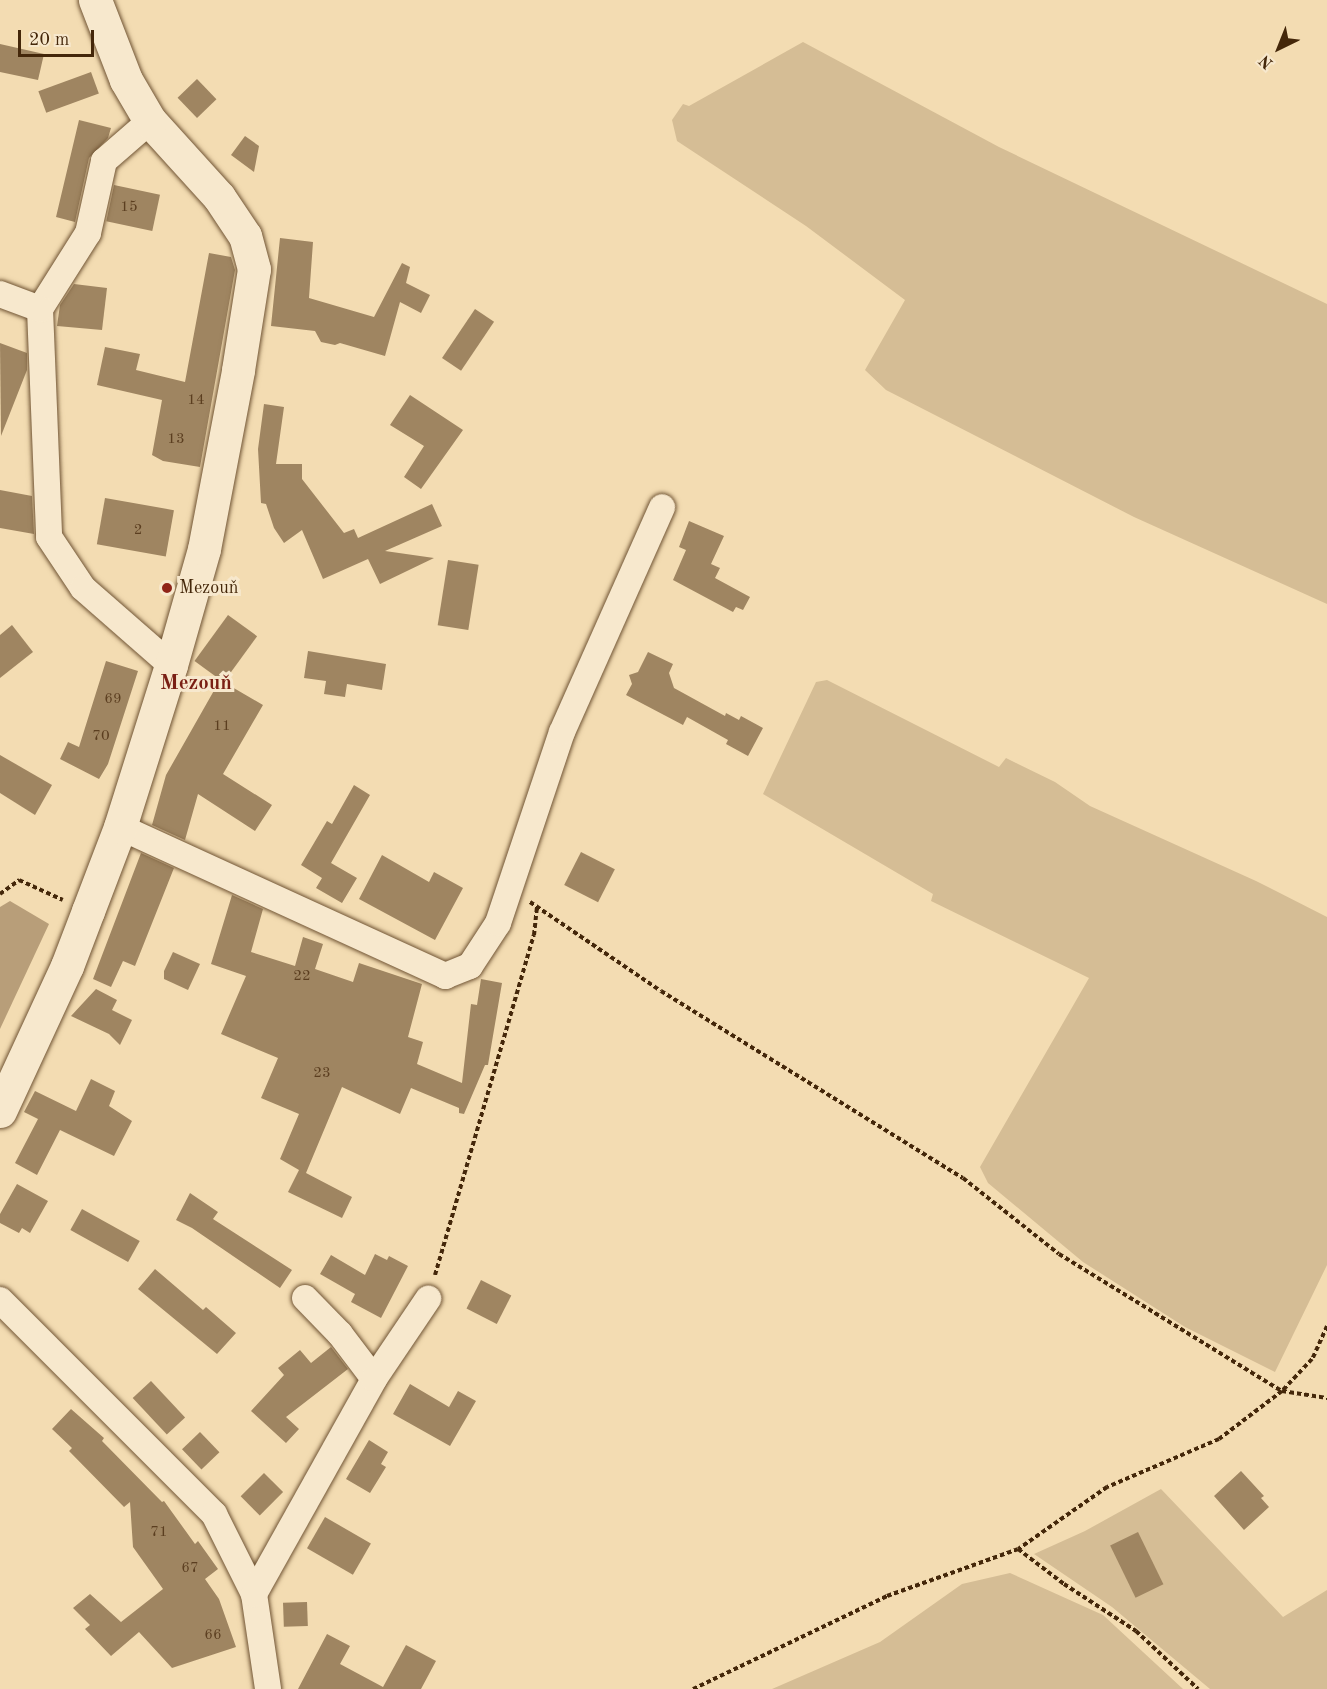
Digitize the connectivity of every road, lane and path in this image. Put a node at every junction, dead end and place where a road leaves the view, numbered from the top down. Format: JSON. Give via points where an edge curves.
{"nodes":[{"id":1,"x":95,"y":0,"type":"edge"},
{"id":2,"x":150,"y":121,"type":"junction"},
{"id":3,"x":0,"y":294,"type":"edge"},
{"id":4,"x":40,"y":309,"type":"junction"},
{"id":5,"x":662,"y":507,"type":"dead end"},
{"id":6,"x":171,"y":665,"type":"junction"},
{"id":7,"x":120,"y":827,"type":"junction"},
{"id":8,"x":511,"y":891,"type":"junction"},
{"id":9,"x":0,"y":894,"type":"edge"},
{"id":10,"x":537,"y":906,"type":"junction"},
{"id":11,"x":88,"y":911,"type":"junction"},
{"id":12,"x":0,"y":1111,"type":"edge"},
{"id":13,"x":305,"y":1298,"type":"dead end"},
{"id":14,"x":428,"y":1299,"type":"joint"},
{"id":15,"x":0,"y":1300,"type":"edge"},
{"id":16,"x":1327,"y":1326,"type":"edge"},
{"id":17,"x":374,"y":1379,"type":"junction"},
{"id":18,"x":1282,"y":1391,"type":"junction"},
{"id":19,"x":1327,"y":1398,"type":"edge"},
{"id":20,"x":1018,"y":1549,"type":"junction"},
{"id":21,"x":254,"y":1594,"type":"junction"},
{"id":22,"x":268,"y":1689,"type":"edge"},
{"id":23,"x":693,"y":1689,"type":"edge"},
{"id":24,"x":1198,"y":1689,"type":"edge"}],
"edges":[{"from":1,"to":2,"type":"street","via":[[126,80]]},
{"from":2,"to":4,"type":"street","via":[[104,161],[88,233]]},
{"from":2,"to":6,"type":"street","via":[[219,197],[245,236],[254,269],[204,549]]},
{"from":3,"to":4,"type":"street"},
{"from":4,"to":6,"type":"street","via":[[49,537],[83,588]]},
{"from":5,"to":8,"type":"street","via":[[562,732]]},
{"from":6,"to":7,"type":"street"},
{"from":7,"to":8,"type":"street","via":[[445,976],[470,966],[498,922]]},
{"from":7,"to":11,"type":"street"},
{"from":8,"to":10,"type":"path"},
{"from":9,"to":11,"type":"path","via":[[19,880]]},
{"from":10,"to":14,"type":"path","via":[[534,935]]},
{"from":10,"to":18,"type":"path","via":[[661,991],[963,1178],[1059,1254]]},
{"from":11,"to":12,"type":"street"},
{"from":13,"to":17,"type":"street","via":[[340,1334]]},
{"from":14,"to":17,"type":"street"},
{"from":15,"to":21,"type":"street","via":[[214,1514]]},
{"from":16,"to":18,"type":"path","via":[[1312,1359]]},
{"from":17,"to":21,"type":"street"},
{"from":18,"to":19,"type":"path"},
{"from":18,"to":20,"type":"path","via":[[1219,1439],[1107,1486]]},
{"from":20,"to":23,"type":"path","via":[[887,1596]]},
{"from":20,"to":24,"type":"path","via":[[1136,1631]]},
{"from":21,"to":22,"type":"street"}]}
